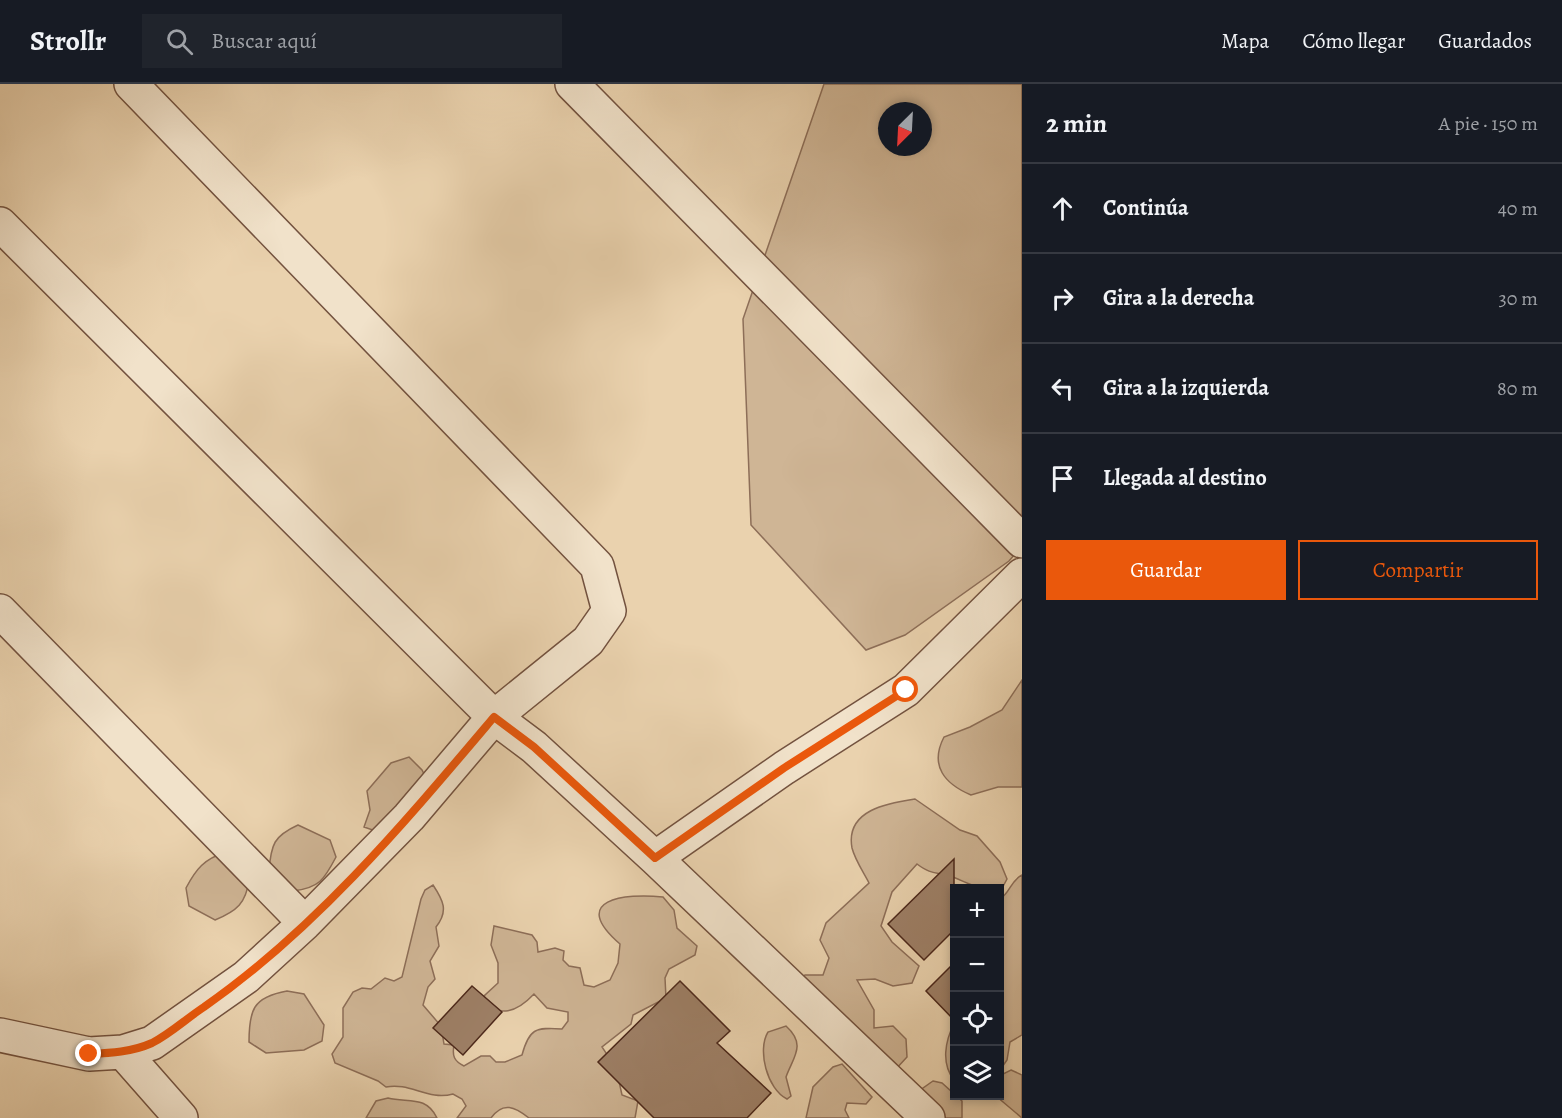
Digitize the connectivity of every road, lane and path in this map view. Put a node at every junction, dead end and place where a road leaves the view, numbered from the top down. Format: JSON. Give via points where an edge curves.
{"nodes":[{"id":1,"x":131,"y":84,"type":"edge"},
{"id":2,"x":572,"y":84,"type":"edge"},
{"id":3,"x":0,"y":224,"type":"edge"},
{"id":4,"x":1022,"y":541,"type":"edge"},
{"id":5,"x":1022,"y":575,"type":"edge"},
{"id":6,"x":0,"y":611,"type":"edge"},
{"id":7,"x":494,"y":717,"type":"junction"},
{"id":8,"x":655,"y":858,"type":"junction"},
{"id":9,"x":305,"y":923,"type":"junction"},
{"id":10,"x":0,"y":1035,"type":"edge"},
{"id":11,"x":123,"y":1052,"type":"junction"},
{"id":12,"x":181,"y":1118,"type":"edge"},
{"id":13,"x":928,"y":1118,"type":"edge"}],
"edges":[{"from":1,"to":7,"type":"street","via":[[597,566],[609,611],[588,641]]},
{"from":2,"to":4,"type":"street"},
{"from":3,"to":7,"type":"street"},
{"from":5,"to":8,"type":"street","via":[[906,690],[784,768]]},
{"from":6,"to":9,"type":"street"},
{"from":7,"to":8,"type":"street","via":[[534,747]]},
{"from":7,"to":9,"type":"street","via":[[409,817]]},
{"from":8,"to":13,"type":"street"},
{"from":9,"to":11,"type":"street","via":[[246,977],[152,1043]]},
{"from":10,"to":11,"type":"street","via":[[89,1054]]},
{"from":11,"to":12,"type":"street"}]}
